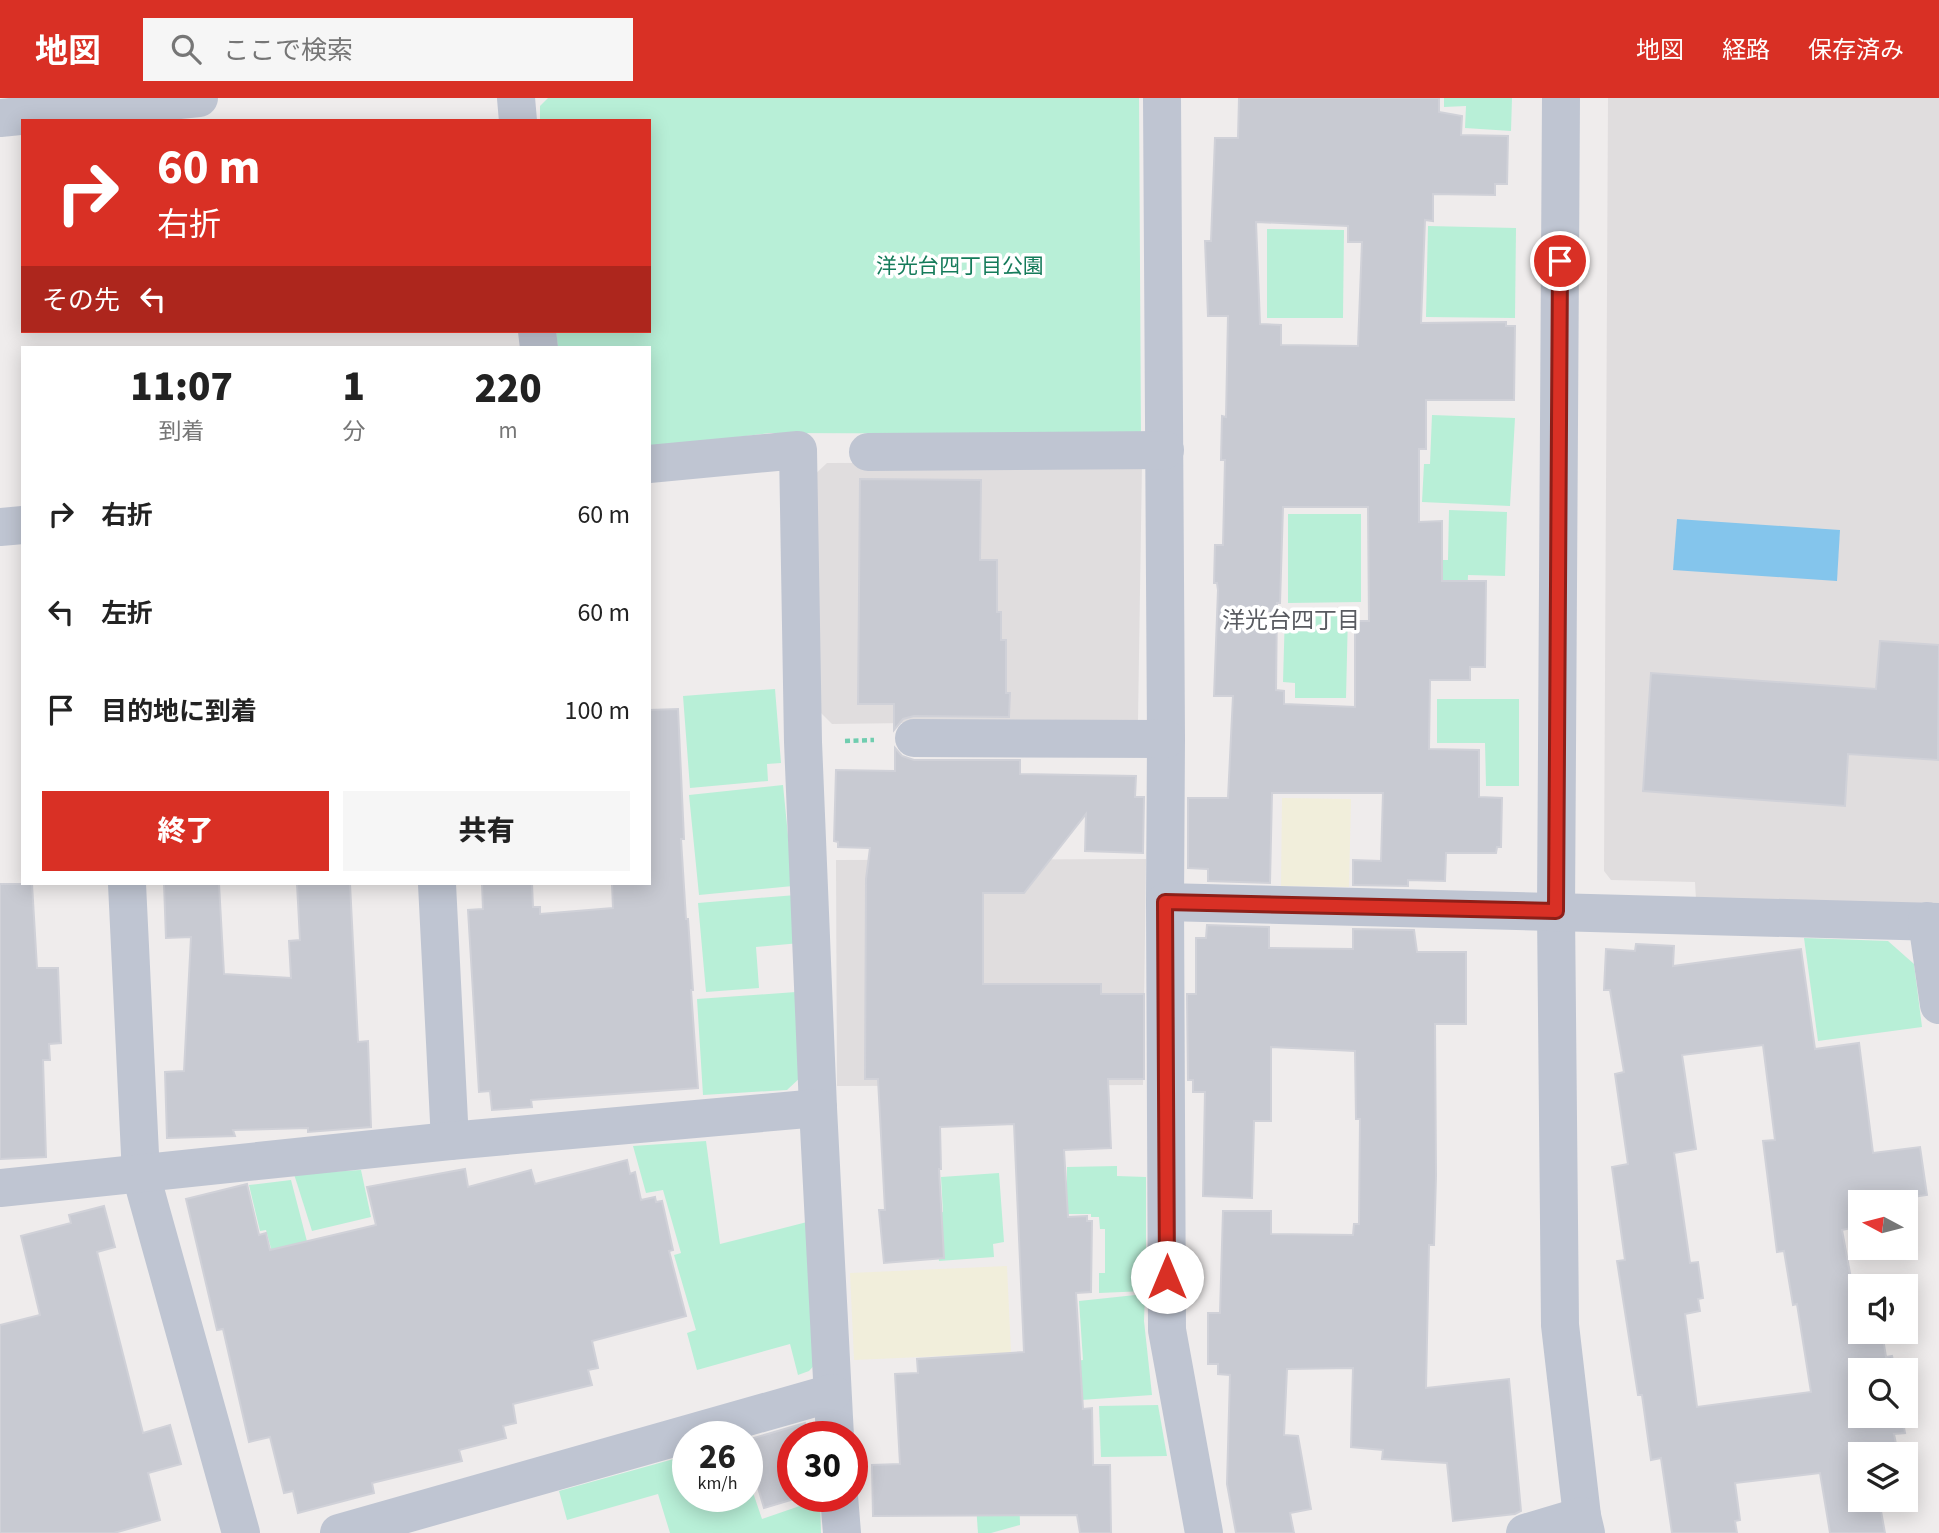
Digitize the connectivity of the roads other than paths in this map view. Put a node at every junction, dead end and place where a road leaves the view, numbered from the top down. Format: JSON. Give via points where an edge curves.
{"nodes":[{"id":1,"x":199,"y":98,"type":"edge"},
{"id":2,"x":516,"y":98,"type":"edge"},
{"id":3,"x":1161,"y":98,"type":"edge"},
{"id":4,"x":1561,"y":98,"type":"edge"},
{"id":5,"x":0,"y":118,"type":"edge"},
{"id":6,"x":518,"y":119,"type":"edge"},
{"id":7,"x":1165,"y":450,"type":"junction"},
{"id":8,"x":868,"y":452,"type":"dead end"},
{"id":9,"x":651,"y":464,"type":"edge"},
{"id":10,"x":21,"y":524,"type":"edge"},
{"id":11,"x":0,"y":527,"type":"edge"},
{"id":12,"x":914,"y":738,"type":"road end"},
{"id":13,"x":1166,"y":738,"type":"junction"},
{"id":14,"x":127,"y":885,"type":"edge"},
{"id":15,"x":438,"y":885,"type":"edge"},
{"id":16,"x":1165,"y":902,"type":"junction"},
{"id":17,"x":1556,"y":911,"type":"junction"},
{"id":18,"x":1933,"y":921,"type":"edge"},
{"id":19,"x":1939,"y":1005,"type":"edge"},
{"id":20,"x":818,"y":1108,"type":"junction"},
{"id":21,"x":450,"y":1141,"type":"junction"},
{"id":22,"x":141,"y":1174,"type":"junction"},
{"id":23,"x":0,"y":1188,"type":"edge"},
{"id":24,"x":832,"y":1393,"type":"junction"},
{"id":25,"x":834,"y":1421,"type":"edge"},
{"id":26,"x":840,"y":1512,"type":"edge"},
{"id":27,"x":1584,"y":1525,"type":"edge"},
{"id":28,"x":241,"y":1533,"type":"edge"},
{"id":29,"x":339,"y":1533,"type":"edge"},
{"id":30,"x":842,"y":1533,"type":"edge"},
{"id":31,"x":1204,"y":1533,"type":"edge"},
{"id":32,"x":1525,"y":1533,"type":"edge"}],
"edges":[{"from":1,"to":5,"type":"street"},
{"from":2,"to":6,"type":"street"},
{"from":3,"to":7,"type":"street"},
{"from":4,"to":17,"type":"street"},
{"from":7,"to":8,"type":"street"},
{"from":7,"to":13,"type":"street"},
{"from":9,"to":20,"type":"street","via":[[798,450],[803,742]]},
{"from":10,"to":11,"type":"street"},
{"from":12,"to":13,"type":"street"},
{"from":13,"to":16,"type":"street"},
{"from":14,"to":22,"type":"street"},
{"from":15,"to":21,"type":"street"},
{"from":16,"to":17,"type":"street"},
{"from":16,"to":31,"type":"street","via":[[1167,1330]]},
{"from":17,"to":18,"type":"street"},
{"from":17,"to":27,"type":"street","via":[[1560,1325]]},
{"from":18,"to":19,"type":"street"},
{"from":20,"to":21,"type":"street"},
{"from":20,"to":24,"type":"street"},
{"from":21,"to":22,"type":"street"},
{"from":22,"to":23,"type":"street"},
{"from":22,"to":28,"type":"street"},
{"from":24,"to":25,"type":"street"},
{"from":24,"to":29,"type":"street"},
{"from":26,"to":30,"type":"street"},
{"from":27,"to":32,"type":"street"}]}
